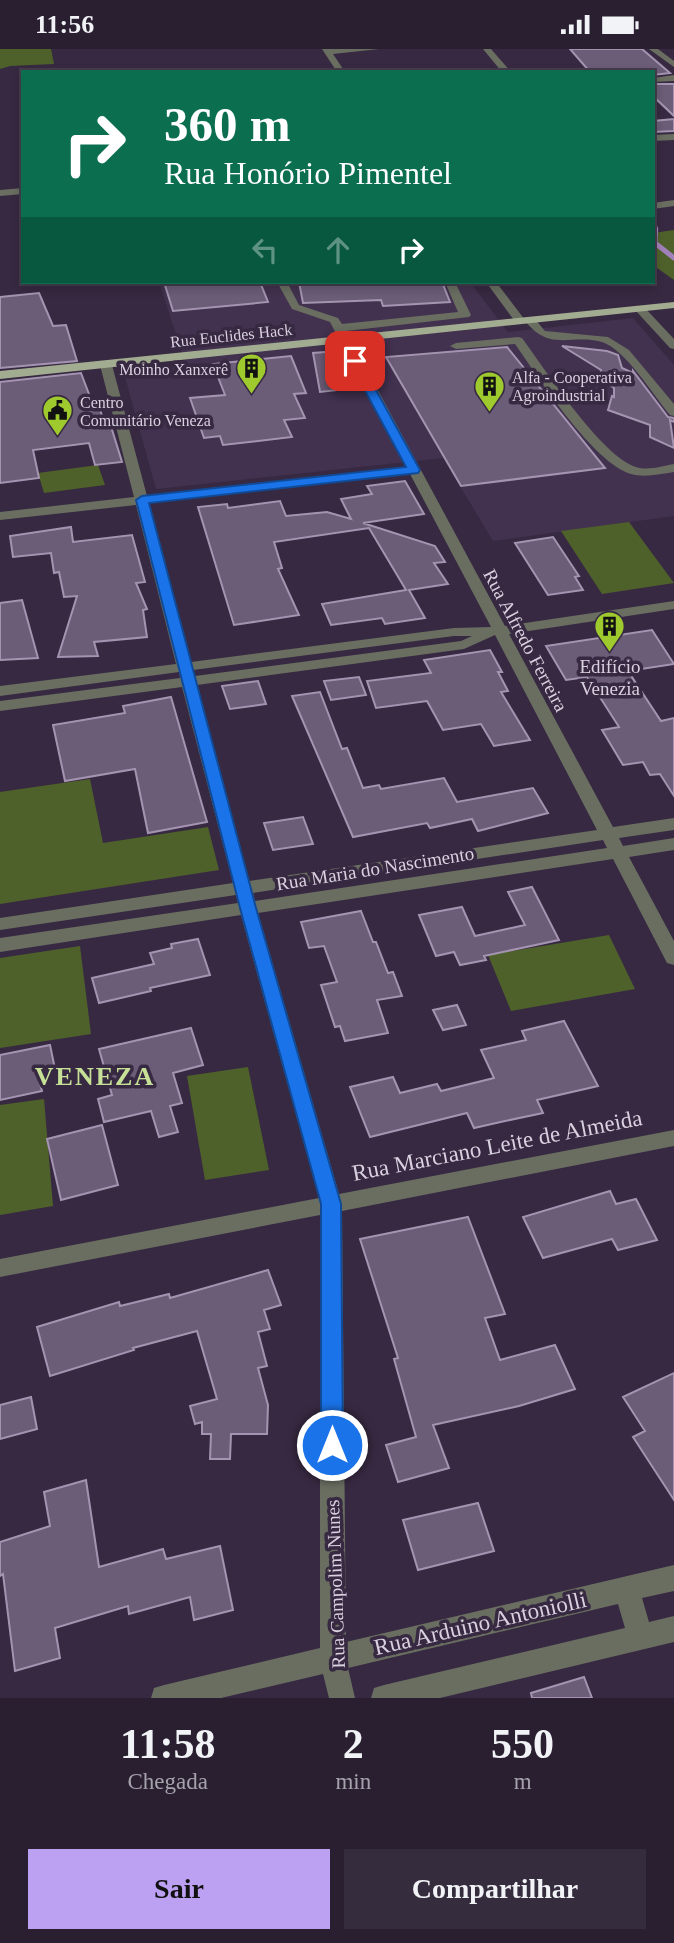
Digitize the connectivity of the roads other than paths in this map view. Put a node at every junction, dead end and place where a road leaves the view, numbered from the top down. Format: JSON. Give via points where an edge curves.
{"nodes":[{"id":1,"x":375,"y":49,"type":"edge"},
{"id":2,"x":486,"y":49,"type":"edge"},
{"id":3,"x":653,"y":49,"type":"edge"},
{"id":4,"x":327,"y":51,"type":"edge"},
{"id":5,"x":674,"y":65,"type":"edge"},
{"id":6,"x":340,"y":70,"type":"edge"},
{"id":7,"x":505,"y":70,"type":"edge"},
{"id":8,"x":674,"y":78,"type":"edge"},
{"id":9,"x":655,"y":80,"type":"edge"},
{"id":10,"x":674,"y":137,"type":"edge"},
{"id":11,"x":655,"y":138,"type":"edge"},
{"id":12,"x":21,"y":191,"type":"edge"},
{"id":13,"x":0,"y":193,"type":"edge"},
{"id":14,"x":674,"y":203,"type":"edge"},
{"id":15,"x":655,"y":205,"type":"edge"},
{"id":16,"x":283,"y":284,"type":"edge"},
{"id":17,"x":451,"y":284,"type":"edge"},
{"id":18,"x":493,"y":284,"type":"edge"},
{"id":19,"x":674,"y":305,"type":"edge"},
{"id":20,"x":640,"y":309,"type":"junction"},
{"id":21,"x":525,"y":320,"type":"junction"},
{"id":22,"x":341,"y":334,"type":"junction"},
{"id":23,"x":456,"y":345,"type":"dead end"},
{"id":24,"x":674,"y":346,"type":"edge"},
{"id":25,"x":106,"y":365,"type":"junction"},
{"id":26,"x":0,"y":375,"type":"edge"},
{"id":27,"x":674,"y":412,"type":"edge"},
{"id":28,"x":674,"y":468,"type":"edge"},
{"id":29,"x":414,"y":470,"type":"junction"},
{"id":30,"x":142,"y":500,"type":"junction"},
{"id":31,"x":0,"y":516,"type":"edge"},
{"id":32,"x":674,"y":605,"type":"edge"},
{"id":33,"x":498,"y":631,"type":"junction"},
{"id":34,"x":187,"y":674,"type":"junction"},
{"id":35,"x":62,"y":690,"type":"junction"},
{"id":36,"x":0,"y":691,"type":"edge"},
{"id":37,"x":0,"y":706,"type":"edge"},
{"id":38,"x":674,"y":824,"type":"edge"},
{"id":39,"x":610,"y":834,"type":"junction"},
{"id":40,"x":674,"y":844,"type":"edge"},
{"id":41,"x":619,"y":852,"type":"junction"},
{"id":42,"x":470,"y":855,"type":"junction"},
{"id":43,"x":373,"y":869,"type":"junction"},
{"id":44,"x":478,"y":874,"type":"junction"},
{"id":45,"x":243,"y":887,"type":"junction"},
{"id":46,"x":380,"y":888,"type":"junction"},
{"id":47,"x":248,"y":908,"type":"junction"},
{"id":48,"x":97,"y":909,"type":"junction"},
{"id":49,"x":0,"y":924,"type":"edge"},
{"id":50,"x":98,"y":931,"type":"junction"},
{"id":51,"x":0,"y":945,"type":"edge"},
{"id":52,"x":674,"y":958,"type":"edge"},
{"id":53,"x":674,"y":1138,"type":"edge"},
{"id":54,"x":331,"y":1204,"type":"junction"},
{"id":55,"x":0,"y":1268,"type":"edge"},
{"id":56,"x":674,"y":1578,"type":"edge"},
{"id":57,"x":626,"y":1589,"type":"junction"},
{"id":58,"x":674,"y":1629,"type":"edge"},
{"id":59,"x":641,"y":1637,"type":"junction"},
{"id":60,"x":333,"y":1659,"type":"junction"},
{"id":61,"x":164,"y":1698,"type":"edge"},
{"id":62,"x":342,"y":1698,"type":"edge"},
{"id":63,"x":384,"y":1698,"type":"edge"}],
"edges":[{"from":1,"to":4,"type":"street"},
{"from":2,"to":7,"type":"street"},
{"from":3,"to":5,"type":"street"},
{"from":4,"to":6,"type":"street"},
{"from":8,"to":9,"type":"street"},
{"from":10,"to":11,"type":"street"},
{"from":12,"to":13,"type":"street"},
{"from":14,"to":15,"type":"street"},
{"from":16,"to":22,"type":"street","via":[[296,310],[334,320]]},
{"from":17,"to":22,"type":"street","via":[[465,315]]},
{"from":18,"to":21,"type":"street"},
{"from":19,"to":20,"type":"main road","name":"Rua Euclides Hack"},
{"from":20,"to":21,"type":"main road","name":"Rua Euclides Hack"},
{"from":20,"to":24,"type":"street"},
{"from":21,"to":22,"type":"main road","name":"Rua Euclides Hack"},
{"from":21,"to":27,"type":"street","via":[[541,333],[604,339],[625,352]]},
{"from":22,"to":25,"type":"main road","name":"Rua Euclides Hack"},
{"from":22,"to":29,"type":"street","name":"Rua Alfredo Ferreira"},
{"from":23,"to":28,"type":"street","via":[[518,340],[617,462],[642,472]]},
{"from":25,"to":26,"type":"main road","name":"Rua Euclides Hack"},
{"from":25,"to":30,"type":"street","name":"Rua Campolim Nunes"},
{"from":29,"to":30,"type":"street"},
{"from":29,"to":33,"type":"street","name":"Rua Alfredo Ferreira"},
{"from":30,"to":31,"type":"street"},
{"from":30,"to":34,"type":"street","name":"Rua Campolim Nunes"},
{"from":32,"to":33,"type":"street"},
{"from":33,"to":34,"type":"street","via":[[464,645],[390,647]]},
{"from":33,"to":39,"type":"street","name":"Rua Alfredo Ferreira"},
{"from":34,"to":35,"type":"street"},
{"from":34,"to":45,"type":"street","name":"Rua Campolim Nunes"},
{"from":35,"to":36,"type":"street"},
{"from":35,"to":37,"type":"street"},
{"from":38,"to":39,"type":"street","name":"Rua Maria do Nascimento"},
{"from":39,"to":41,"type":"street","name":"Rua Alfredo Ferreira"},
{"from":39,"to":42,"type":"street","name":"Rua Maria do Nascimento"},
{"from":40,"to":41,"type":"street","name":"Rua Maria do Nascimento"},
{"from":41,"to":44,"type":"street","name":"Rua Maria do Nascimento"},
{"from":41,"to":52,"type":"street","name":"Rua Alfredo Ferreira"},
{"from":42,"to":43,"type":"street","name":"Rua Maria do Nascimento"},
{"from":42,"to":44,"type":"street"},
{"from":43,"to":45,"type":"street","name":"Rua Maria do Nascimento"},
{"from":43,"to":46,"type":"street"},
{"from":44,"to":46,"type":"street","name":"Rua Maria do Nascimento"},
{"from":45,"to":47,"type":"street","name":"Rua Campolim Nunes"},
{"from":45,"to":48,"type":"street","name":"Rua Maria do Nascimento"},
{"from":46,"to":47,"type":"street","name":"Rua Maria do Nascimento"},
{"from":47,"to":50,"type":"street","name":"Rua Maria do Nascimento"},
{"from":47,"to":54,"type":"street","name":"Rua Campolim Nunes"},
{"from":48,"to":49,"type":"street","name":"Rua Maria do Nascimento"},
{"from":48,"to":50,"type":"street"},
{"from":50,"to":51,"type":"street","name":"Rua Maria do Nascimento"},
{"from":53,"to":54,"type":"street","name":"Rua Marciano Leite de Almeida"},
{"from":54,"to":55,"type":"street","name":"Rua Marciano Leite de Almeida"},
{"from":54,"to":60,"type":"street","name":"Rua Campolim Nunes"},
{"from":56,"to":57,"type":"street","name":"Rua Arduino Antoniolli"},
{"from":57,"to":59,"type":"street"},
{"from":57,"to":60,"type":"street","name":"Rua Arduino Antoniolli"},
{"from":58,"to":59,"type":"street"},
{"from":59,"to":63,"type":"street"},
{"from":60,"to":61,"type":"street","name":"Rua Arduino Antoniolli"},
{"from":60,"to":62,"type":"street","name":"Rua Campolim Nunes"}]}
